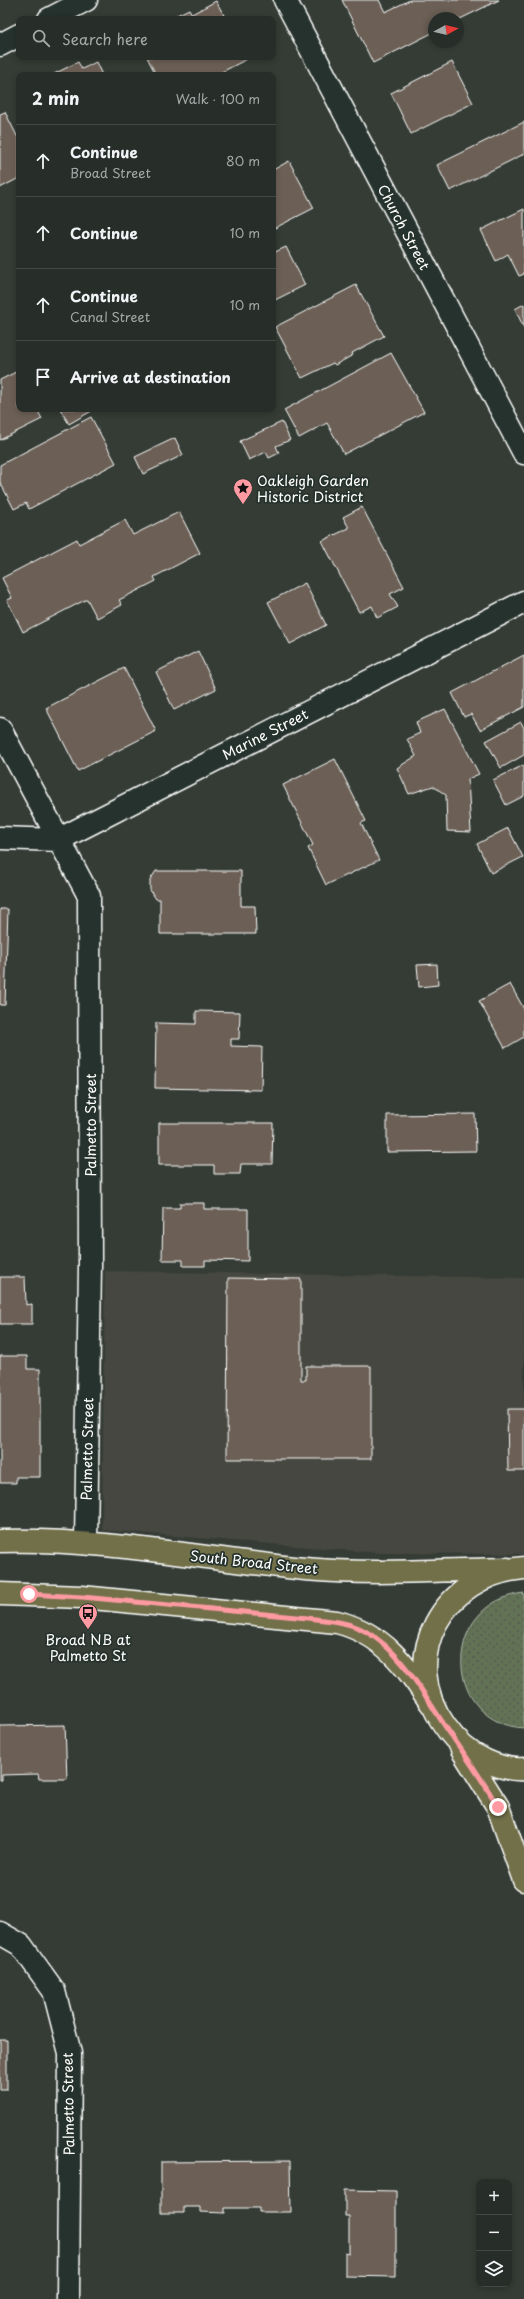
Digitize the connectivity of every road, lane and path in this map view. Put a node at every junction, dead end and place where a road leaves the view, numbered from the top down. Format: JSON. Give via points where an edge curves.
{"nodes":[{"id":1,"x":86,"y":0,"type":"edge"},
{"id":2,"x":284,"y":0,"type":"edge"},
{"id":3,"x":56,"y":16,"type":"edge"},
{"id":4,"x":16,"y":37,"type":"edge"},
{"id":5,"x":0,"y":45,"type":"edge"},
{"id":6,"x":524,"y":453,"type":"edge"},
{"id":7,"x":524,"y":602,"type":"edge"},
{"id":8,"x":0,"y":730,"type":"edge"},
{"id":9,"x":0,"y":838,"type":"edge"},
{"id":10,"x":58,"y":840,"type":"junction"},
{"id":11,"x":0,"y":1541,"type":"edge"},
{"id":12,"x":86,"y":1543,"type":"junction"},
{"id":13,"x":516,"y":1569,"type":"edge"},
{"id":14,"x":0,"y":1594,"type":"edge"},
{"id":15,"x":431,"y":1703,"type":"junction"},
{"id":16,"x":457,"y":1742,"type":"junction"},
{"id":17,"x":524,"y":1769,"type":"edge"},
{"id":18,"x":524,"y":1880,"type":"edge"},
{"id":19,"x":0,"y":1933,"type":"edge"},
{"id":20,"x":68,"y":2299,"type":"edge"}],
"edges":[{"from":1,"to":3,"type":"street"},
{"from":2,"to":6,"type":"street","name":"Church Street"},
{"from":4,"to":5,"type":"street"},
{"from":7,"to":10,"type":"street","name":"Marine Street"},
{"from":8,"to":10,"type":"street","name":"Palmetto Street"},
{"from":9,"to":10,"type":"street","name":"Marine Street"},
{"from":10,"to":12,"type":"street","name":"Palmetto Street","via":[[90,896],[90,1265]]},
{"from":11,"to":12,"type":"main road","name":"South Broad Street"},
{"from":12,"to":13,"type":"main road","name":"South Broad Street","via":[[306,1569]]},
{"from":13,"to":15,"type":"main road","via":[[488,1576],[468,1585],[452,1599],[440,1616],[430,1635],[426,1656],[425,1680]]},
{"from":14,"to":15,"type":"main road","via":[[82,1597],[337,1622],[364,1630],[380,1641],[414,1677]]},
{"from":15,"to":16,"type":"main road"},
{"from":16,"to":17,"type":"main road","via":[[476,1756],[497,1766]]},
{"from":16,"to":18,"type":"main road","via":[[474,1765],[498,1807]]},
{"from":19,"to":20,"type":"street","name":"Palmetto Street","via":[[21,1945],[54,1991],[70,2053]]}]}
